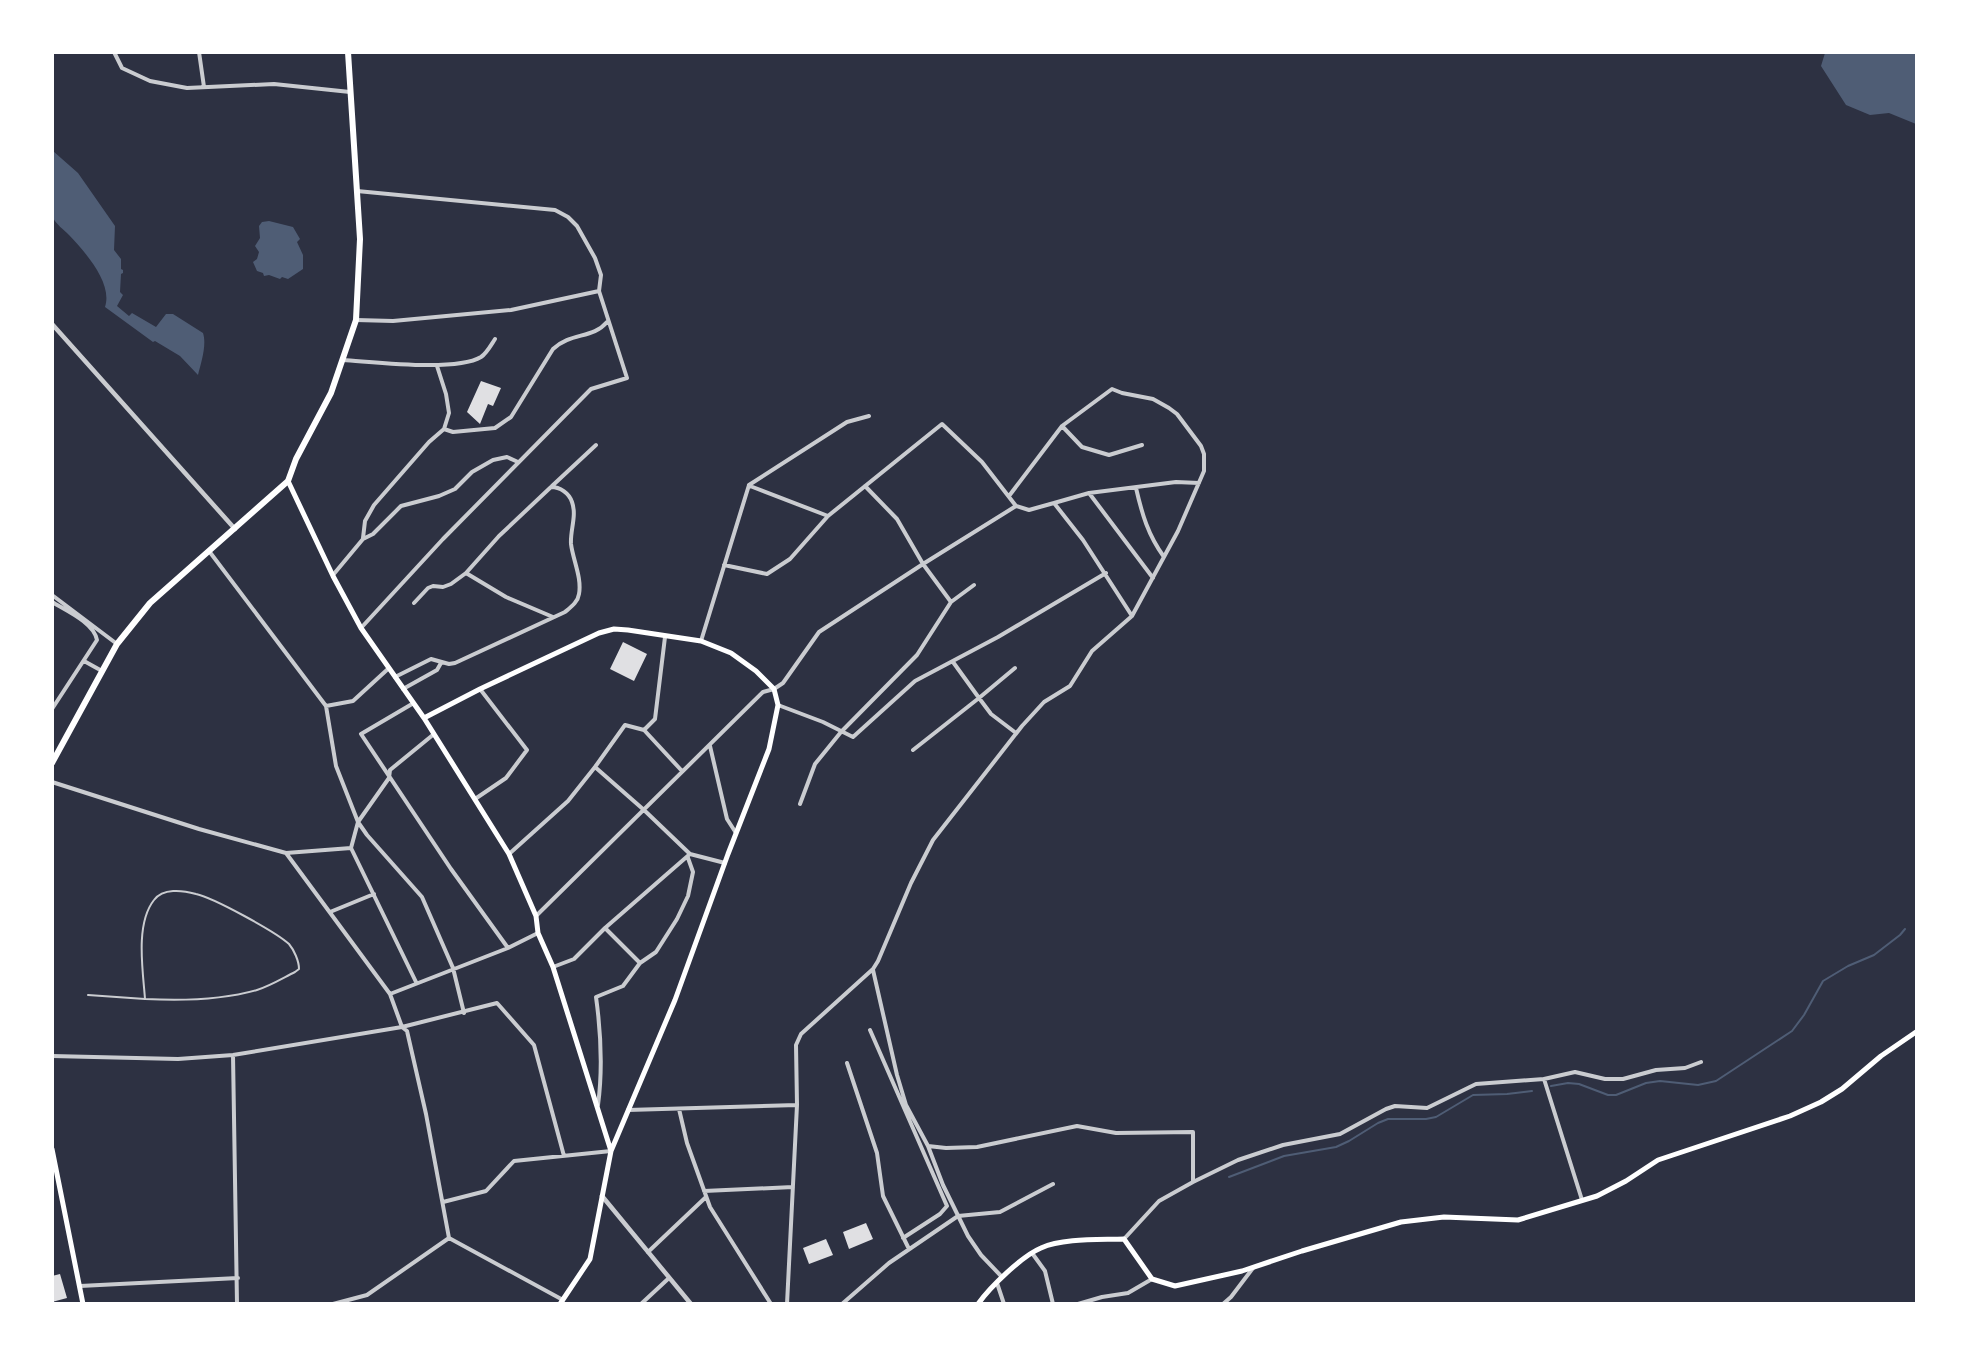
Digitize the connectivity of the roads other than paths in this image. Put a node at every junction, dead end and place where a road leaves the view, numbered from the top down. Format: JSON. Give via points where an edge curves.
{"nodes":[{"id":1,"x":114,"y":52,"type":"edge"},
{"id":2,"x":199,"y":52,"type":"edge"},
{"id":3,"x":348,"y":52,"type":"edge"},
{"id":4,"x":204,"y":87,"type":"junction"},
{"id":5,"x":350,"y":92,"type":"junction"},
{"id":6,"x":357,"y":191,"type":"junction"},
{"id":7,"x":599,"y":291,"type":"junction"},
{"id":8,"x":356,"y":320,"type":"junction"},
{"id":9,"x":607,"y":322,"type":"junction"},
{"id":10,"x":52,"y":324,"type":"edge"},
{"id":11,"x":495,"y":339,"type":"dead end"},
{"id":12,"x":344,"y":360,"type":"junction"},
{"id":13,"x":437,"y":366,"type":"junction"},
{"id":14,"x":869,"y":416,"type":"dead end"},
{"id":15,"x":1062,"y":426,"type":"junction"},
{"id":16,"x":444,"y":429,"type":"junction"},
{"id":17,"x":596,"y":445,"type":"dead end"},
{"id":18,"x":1142,"y":445,"type":"dead end"},
{"id":19,"x":518,"y":462,"type":"junction"},
{"id":20,"x":288,"y":482,"type":"junction"},
{"id":21,"x":1199,"y":483,"type":"junction"},
{"id":22,"x":749,"y":485,"type":"junction"},
{"id":23,"x":865,"y":486,"type":"junction"},
{"id":24,"x":551,"y":487,"type":"junction"},
{"id":25,"x":1136,"y":488,"type":"junction"},
{"id":26,"x":1089,"y":493,"type":"junction"},
{"id":27,"x":1009,"y":496,"type":"junction"},
{"id":28,"x":1054,"y":503,"type":"junction"},
{"id":29,"x":1016,"y":506,"type":"junction"},
{"id":30,"x":828,"y":516,"type":"junction"},
{"id":31,"x":235,"y":529,"type":"junction"},
{"id":32,"x":363,"y":539,"type":"junction"},
{"id":33,"x":209,"y":551,"type":"junction"},
{"id":34,"x":1164,"y":557,"type":"junction"},
{"id":35,"x":923,"y":564,"type":"junction"},
{"id":36,"x":724,"y":565,"type":"junction"},
{"id":37,"x":466,"y":573,"type":"junction"},
{"id":38,"x":1106,"y":573,"type":"junction"},
{"id":39,"x":333,"y":576,"type":"junction"},
{"id":40,"x":1152,"y":578,"type":"junction"},
{"id":41,"x":974,"y":585,"type":"dead end"},
{"id":42,"x":52,"y":595,"type":"edge"},
{"id":43,"x":52,"y":602,"type":"edge"},
{"id":44,"x":951,"y":602,"type":"junction"},
{"id":45,"x":414,"y":603,"type":"dead end"},
{"id":46,"x":1131,"y":616,"type":"junction"},
{"id":47,"x":553,"y":617,"type":"junction"},
{"id":48,"x":361,"y":628,"type":"junction"},
{"id":49,"x":666,"y":637,"type":"junction"},
{"id":50,"x":700,"y":641,"type":"junction"},
{"id":51,"x":117,"y":644,"type":"junction"},
{"id":52,"x":84,"y":660,"type":"junction"},
{"id":53,"x":953,"y":662,"type":"junction"},
{"id":54,"x":441,"y":663,"type":"junction"},
{"id":55,"x":389,"y":668,"type":"junction"},
{"id":56,"x":1014,"y":668,"type":"dead end"},
{"id":57,"x":103,"y":671,"type":"junction"},
{"id":58,"x":395,"y":677,"type":"junction"},
{"id":59,"x":403,"y":689,"type":"junction"},
{"id":60,"x":480,"y":689,"type":"junction"},
{"id":61,"x":774,"y":689,"type":"junction"},
{"id":62,"x":979,"y":698,"type":"junction"},
{"id":63,"x":412,"y":704,"type":"junction"},
{"id":64,"x":778,"y":705,"type":"junction"},
{"id":65,"x":326,"y":706,"type":"junction"},
{"id":66,"x":52,"y":709,"type":"edge"},
{"id":67,"x":424,"y":718,"type":"junction"},
{"id":68,"x":644,"y":730,"type":"junction"},
{"id":69,"x":841,"y":732,"type":"junction"},
{"id":70,"x":1016,"y":733,"type":"junction"},
{"id":71,"x":434,"y":734,"type":"junction"},
{"id":72,"x":710,"y":745,"type":"junction"},
{"id":73,"x":914,"y":750,"type":"dead end"},
{"id":74,"x":52,"y":764,"type":"edge"},
{"id":75,"x":595,"y":767,"type":"junction"},
{"id":76,"x":682,"y":771,"type":"junction"},
{"id":77,"x":389,"y":778,"type":"junction"},
{"id":78,"x":52,"y":782,"type":"edge"},
{"id":79,"x":475,"y":799,"type":"junction"},
{"id":80,"x":800,"y":804,"type":"dead end"},
{"id":81,"x":644,"y":810,"type":"junction"},
{"id":82,"x":358,"y":822,"type":"junction"},
{"id":83,"x":736,"y":834,"type":"junction"},
{"id":84,"x":351,"y":848,"type":"junction"},
{"id":85,"x":286,"y":853,"type":"junction"},
{"id":86,"x":509,"y":854,"type":"junction"},
{"id":87,"x":689,"y":856,"type":"junction"},
{"id":88,"x":725,"y":863,"type":"junction"},
{"id":89,"x":374,"y":894,"type":"junction"},
{"id":90,"x":330,"y":912,"type":"junction"},
{"id":91,"x":536,"y":916,"type":"junction"},
{"id":92,"x":605,"y":928,"type":"junction"},
{"id":93,"x":538,"y":933,"type":"junction"},
{"id":94,"x":508,"y":948,"type":"junction"},
{"id":95,"x":640,"y":963,"type":"junction"},
{"id":96,"x":453,"y":968,"type":"junction"},
{"id":97,"x":553,"y":968,"type":"junction"},
{"id":98,"x":873,"y":969,"type":"junction"},
{"id":99,"x":416,"y":982,"type":"junction"},
{"id":100,"x":88,"y":994,"type":"dead end"},
{"id":101,"x":390,"y":994,"type":"junction"},
{"id":102,"x":146,"y":999,"type":"junction"},
{"id":103,"x":464,"y":1013,"type":"junction"},
{"id":104,"x":402,"y":1027,"type":"junction"},
{"id":105,"x":870,"y":1030,"type":"dead end"},
{"id":106,"x":1917,"y":1032,"type":"edge"},
{"id":107,"x":233,"y":1055,"type":"junction"},
{"id":108,"x":52,"y":1056,"type":"edge"},
{"id":109,"x":1701,"y":1062,"type":"dead end"},
{"id":110,"x":848,"y":1063,"type":"dead end"},
{"id":111,"x":1544,"y":1079,"type":"junction"},
{"id":112,"x":797,"y":1105,"type":"junction"},
{"id":113,"x":597,"y":1108,"type":"junction"},
{"id":114,"x":679,"y":1109,"type":"junction"},
{"id":115,"x":628,"y":1110,"type":"junction"},
{"id":116,"x":928,"y":1146,"type":"junction"},
{"id":117,"x":52,"y":1149,"type":"edge"},
{"id":118,"x":611,"y":1151,"type":"junction"},
{"id":119,"x":564,"y":1156,"type":"junction"},
{"id":120,"x":1193,"y":1182,"type":"junction"},
{"id":121,"x":1053,"y":1184,"type":"dead end"},
{"id":122,"x":60,"y":1186,"type":"junction"},
{"id":123,"x":52,"y":1187,"type":"edge"},
{"id":124,"x":792,"y":1187,"type":"junction"},
{"id":125,"x":704,"y":1191,"type":"junction"},
{"id":126,"x":602,"y":1196,"type":"junction"},
{"id":127,"x":706,"y":1197,"type":"junction"},
{"id":128,"x":1582,"y":1200,"type":"junction"},
{"id":129,"x":443,"y":1202,"type":"junction"},
{"id":130,"x":958,"y":1216,"type":"junction"},
{"id":131,"x":449,"y":1238,"type":"junction"},
{"id":132,"x":903,"y":1238,"type":"junction"},
{"id":133,"x":1124,"y":1239,"type":"junction"},
{"id":134,"x":909,"y":1249,"type":"junction"},
{"id":135,"x":648,"y":1252,"type":"junction"},
{"id":136,"x":1032,"y":1253,"type":"junction"},
{"id":137,"x":1254,"y":1267,"type":"junction"},
{"id":138,"x":1002,"y":1277,"type":"junction"},
{"id":139,"x":238,"y":1278,"type":"junction"},
{"id":140,"x":669,"y":1278,"type":"junction"},
{"id":141,"x":1152,"y":1279,"type":"junction"},
{"id":142,"x":996,"y":1283,"type":"junction"},
{"id":143,"x":80,"y":1286,"type":"junction"},
{"id":144,"x":562,"y":1302,"type":"edge"},
{"id":145,"x":83,"y":1304,"type":"edge"},
{"id":146,"x":237,"y":1304,"type":"edge"},
{"id":147,"x":333,"y":1304,"type":"edge"},
{"id":148,"x":641,"y":1304,"type":"edge"},
{"id":149,"x":691,"y":1304,"type":"edge"},
{"id":150,"x":771,"y":1304,"type":"edge"},
{"id":151,"x":787,"y":1304,"type":"edge"},
{"id":152,"x":842,"y":1304,"type":"edge"},
{"id":153,"x":978,"y":1304,"type":"edge"},
{"id":154,"x":1004,"y":1304,"type":"edge"},
{"id":155,"x":1053,"y":1304,"type":"edge"},
{"id":156,"x":1078,"y":1304,"type":"edge"},
{"id":157,"x":1223,"y":1304,"type":"edge"}],
"edges":[{"from":1,"to":4,"type":"street","via":[[122,68],[150,81]]},
{"from":2,"to":4,"type":"street"},
{"from":3,"to":5,"type":"main road"},
{"from":4,"to":5,"type":"street","via":[[274,84]]},
{"from":5,"to":6,"type":"main road"},
{"from":6,"to":7,"type":"street","via":[[555,210],[577,226],[595,258],[601,274]]},
{"from":6,"to":8,"type":"main road","via":[[360,238]]},
{"from":7,"to":8,"type":"street","via":[[511,310],[393,321]]},
{"from":7,"to":9,"type":"street"},
{"from":8,"to":12,"type":"main road"},
{"from":9,"to":16,"type":"street","via":[[602,329],[563,340],[553,349],[511,417],[495,428],[453,432]]},
{"from":9,"to":19,"type":"street","via":[[627,378],[591,388]]},
{"from":10,"to":31,"type":"street"},
{"from":11,"to":13,"type":"street","via":[[484,356],[474,361]]},
{"from":12,"to":13,"type":"street"},
{"from":12,"to":20,"type":"main road"},
{"from":13,"to":16,"type":"street","via":[[450,413]]},
{"from":14,"to":22,"type":"street","via":[[847,422]]},
{"from":15,"to":18,"type":"street","via":[[1082,447],[1109,455]]},
{"from":15,"to":21,"type":"street","via":[[1112,389],[1161,402],[1177,414],[1201,446],[1205,462]]},
{"from":15,"to":27,"type":"street"},
{"from":16,"to":32,"type":"street","via":[[374,505],[365,521]]},
{"from":17,"to":24,"type":"street"},
{"from":19,"to":32,"type":"street","via":[[507,457],[493,460],[472,472],[455,489],[401,506]]},
{"from":19,"to":48,"type":"street"},
{"from":20,"to":31,"type":"main road"},
{"from":20,"to":39,"type":"main road"},
{"from":21,"to":25,"type":"street"},
{"from":21,"to":34,"type":"street"},
{"from":22,"to":30,"type":"street"},
{"from":22,"to":36,"type":"street"},
{"from":23,"to":27,"type":"street","via":[[942,424],[982,462]]},
{"from":23,"to":30,"type":"street"},
{"from":23,"to":35,"type":"street","via":[[897,519]]},
{"from":24,"to":37,"type":"street"},
{"from":24,"to":47,"type":"street","via":[[561,489],[572,501],[571,543],[579,594],[565,612]]},
{"from":25,"to":26,"type":"street"},
{"from":25,"to":34,"type":"street","via":[[1147,529]]},
{"from":26,"to":28,"type":"street"},
{"from":26,"to":40,"type":"street"},
{"from":27,"to":29,"type":"street"},
{"from":28,"to":29,"type":"street","via":[[1029,510]]},
{"from":28,"to":38,"type":"street"},
{"from":29,"to":35,"type":"street"},
{"from":30,"to":36,"type":"street","via":[[790,559],[767,574]]},
{"from":31,"to":33,"type":"main road"},
{"from":32,"to":39,"type":"street"},
{"from":33,"to":51,"type":"main road","via":[[150,603]]},
{"from":33,"to":65,"type":"street"},
{"from":34,"to":40,"type":"street"},
{"from":35,"to":44,"type":"street"},
{"from":35,"to":61,"type":"street","via":[[819,632],[783,683]]},
{"from":36,"to":50,"type":"street"},
{"from":37,"to":45,"type":"street","via":[[451,584],[428,588]]},
{"from":37,"to":47,"type":"street","via":[[506,597]]},
{"from":38,"to":46,"type":"street"},
{"from":38,"to":53,"type":"street"},
{"from":39,"to":48,"type":"main road"},
{"from":40,"to":46,"type":"street"},
{"from":41,"to":44,"type":"street"},
{"from":42,"to":51,"type":"street"},
{"from":43,"to":52,"type":"street","via":[[89,626],[96,636]]},
{"from":44,"to":69,"type":"street","via":[[917,656]]},
{"from":46,"to":70,"type":"street","via":[[1092,651],[1070,686],[1044,702]]},
{"from":47,"to":54,"type":"street","via":[[455,663]]},
{"from":48,"to":55,"type":"main road"},
{"from":49,"to":50,"type":"main road"},
{"from":49,"to":60,"type":"main road","via":[[628,630],[599,633]]},
{"from":49,"to":68,"type":"street","via":[[655,719]]},
{"from":50,"to":61,"type":"main road","via":[[731,653]]},
{"from":51,"to":57,"type":"main road"},
{"from":52,"to":57,"type":"street"},
{"from":52,"to":66,"type":"street"},
{"from":53,"to":62,"type":"street"},
{"from":53,"to":69,"type":"street","via":[[915,681],[853,737]]},
{"from":54,"to":58,"type":"street","via":[[431,659]]},
{"from":54,"to":59,"type":"street"},
{"from":55,"to":58,"type":"main road"},
{"from":55,"to":65,"type":"street","via":[[353,701]]},
{"from":56,"to":62,"type":"street"},
{"from":57,"to":74,"type":"main road"},
{"from":58,"to":59,"type":"main road"},
{"from":59,"to":63,"type":"main road"},
{"from":60,"to":67,"type":"main road"},
{"from":60,"to":79,"type":"street","via":[[527,750],[506,778]]},
{"from":61,"to":64,"type":"main road"},
{"from":61,"to":72,"type":"street","via":[[763,692]]},
{"from":62,"to":70,"type":"street"},
{"from":62,"to":73,"type":"street"},
{"from":63,"to":67,"type":"main road"},
{"from":63,"to":77,"type":"street","via":[[361,734]]},
{"from":64,"to":69,"type":"street"},
{"from":64,"to":83,"type":"main road","via":[[770,748]]},
{"from":65,"to":82,"type":"street","via":[[336,766]]},
{"from":67,"to":71,"type":"main road"},
{"from":68,"to":75,"type":"street","via":[[625,724]]},
{"from":68,"to":76,"type":"street"},
{"from":69,"to":80,"type":"street","via":[[815,764]]},
{"from":70,"to":98,"type":"street","via":[[933,840]]},
{"from":71,"to":77,"type":"street","via":[[390,770]]},
{"from":71,"to":79,"type":"main road"},
{"from":72,"to":76,"type":"street"},
{"from":72,"to":83,"type":"street","via":[[727,819]]},
{"from":75,"to":81,"type":"street"},
{"from":75,"to":86,"type":"street","via":[[568,801]]},
{"from":76,"to":81,"type":"street"},
{"from":77,"to":82,"type":"street"},
{"from":77,"to":94,"type":"street"},
{"from":78,"to":85,"type":"street"},
{"from":79,"to":86,"type":"main road"},
{"from":81,"to":87,"type":"street"},
{"from":81,"to":91,"type":"street"},
{"from":82,"to":84,"type":"street"},
{"from":82,"to":96,"type":"street","via":[[422,897]]},
{"from":83,"to":88,"type":"main road"},
{"from":84,"to":85,"type":"street"},
{"from":84,"to":89,"type":"street"},
{"from":85,"to":90,"type":"street"},
{"from":86,"to":91,"type":"main road"},
{"from":87,"to":88,"type":"street"},
{"from":87,"to":92,"type":"street"},
{"from":87,"to":95,"type":"street","via":[[693,872],[688,896],[656,952]]},
{"from":88,"to":115,"type":"main road","via":[[675,1000]]},
{"from":89,"to":90,"type":"street"},
{"from":89,"to":99,"type":"street"},
{"from":90,"to":101,"type":"street"},
{"from":91,"to":93,"type":"main road"},
{"from":92,"to":95,"type":"street"},
{"from":92,"to":97,"type":"street","via":[[574,959]]},
{"from":93,"to":94,"type":"street"},
{"from":93,"to":97,"type":"main road"},
{"from":94,"to":96,"type":"street"},
{"from":95,"to":113,"type":"street","via":[[623,986],[596,997],[601,1031]]},
{"from":96,"to":99,"type":"street"},
{"from":96,"to":103,"type":"street"},
{"from":97,"to":113,"type":"main road"},
{"from":98,"to":112,"type":"street","via":[[801,1034],[796,1045]]},
{"from":98,"to":116,"type":"street","via":[[906,1105]]},
{"from":99,"to":101,"type":"street"},
{"from":100,"to":102,"type":"lane"},
{"from":101,"to":104,"type":"street"},
{"from":102,"to":102,"type":"lane","via":[[144,927],[155,898],[165,892],[198,894],[263,927],[289,945],[299,962],[296,972],[258,990],[193,1000]]},
{"from":103,"to":104,"type":"street"},
{"from":103,"to":119,"type":"street","via":[[497,1004],[534,1045]]},
{"from":104,"to":107,"type":"street"},
{"from":104,"to":129,"type":"street","via":[[407,1031]]},
{"from":105,"to":132,"type":"street","via":[[947,1206]]},
{"from":106,"to":128,"type":"main road","via":[[1821,1102],[1659,1160],[1626,1181]]},
{"from":107,"to":108,"type":"street","via":[[178,1059]]},
{"from":107,"to":139,"type":"street"},
{"from":109,"to":111,"type":"street","via":[[1623,1079],[1575,1072]]},
{"from":110,"to":132,"type":"street","via":[[877,1153],[883,1196]]},
{"from":111,"to":120,"type":"street","via":[[1476,1084],[1427,1108],[1386,1108],[1340,1134],[1283,1145],[1238,1160]]},
{"from":111,"to":128,"type":"street"},
{"from":112,"to":114,"type":"street"},
{"from":112,"to":124,"type":"street"},
{"from":113,"to":118,"type":"main road"},
{"from":114,"to":115,"type":"street"},
{"from":114,"to":125,"type":"street"},
{"from":115,"to":118,"type":"main road"},
{"from":116,"to":120,"type":"street","via":[[977,1147],[1077,1126],[1116,1132],[1193,1132]]},
{"from":116,"to":130,"type":"street"},
{"from":117,"to":122,"type":"main road"},
{"from":118,"to":119,"type":"street"},
{"from":118,"to":126,"type":"main road"},
{"from":119,"to":129,"type":"street","via":[[514,1161],[486,1191]]},
{"from":120,"to":133,"type":"street","via":[[1159,1201]]},
{"from":121,"to":130,"type":"street","via":[[1000,1212]]},
{"from":122,"to":123,"type":"street"},
{"from":122,"to":143,"type":"main road"},
{"from":124,"to":125,"type":"street"},
{"from":124,"to":151,"type":"street"},
{"from":125,"to":127,"type":"street"},
{"from":126,"to":135,"type":"street"},
{"from":126,"to":144,"type":"main road","via":[[590,1259]]},
{"from":127,"to":135,"type":"street"},
{"from":127,"to":150,"type":"street"},
{"from":128,"to":137,"type":"main road","via":[[1518,1220],[1444,1217],[1401,1222]]},
{"from":129,"to":131,"type":"street"},
{"from":130,"to":134,"type":"street"},
{"from":130,"to":138,"type":"street","via":[[981,1255]]},
{"from":131,"to":144,"type":"street"},
{"from":131,"to":147,"type":"street","via":[[367,1295]]},
{"from":132,"to":134,"type":"street"},
{"from":133,"to":136,"type":"main road","via":[[1058,1243]]},
{"from":133,"to":141,"type":"main road"},
{"from":134,"to":152,"type":"street"},
{"from":135,"to":140,"type":"street"},
{"from":136,"to":138,"type":"main road"},
{"from":136,"to":155,"type":"street","via":[[1045,1271]]},
{"from":137,"to":141,"type":"main road","via":[[1174,1286]]},
{"from":137,"to":157,"type":"street"},
{"from":138,"to":142,"type":"main road"},
{"from":139,"to":143,"type":"street"},
{"from":139,"to":146,"type":"street"},
{"from":140,"to":148,"type":"street"},
{"from":140,"to":149,"type":"street"},
{"from":141,"to":156,"type":"street","via":[[1128,1293]]},
{"from":142,"to":153,"type":"main road"},
{"from":142,"to":154,"type":"street"},
{"from":143,"to":145,"type":"main road"}]}
